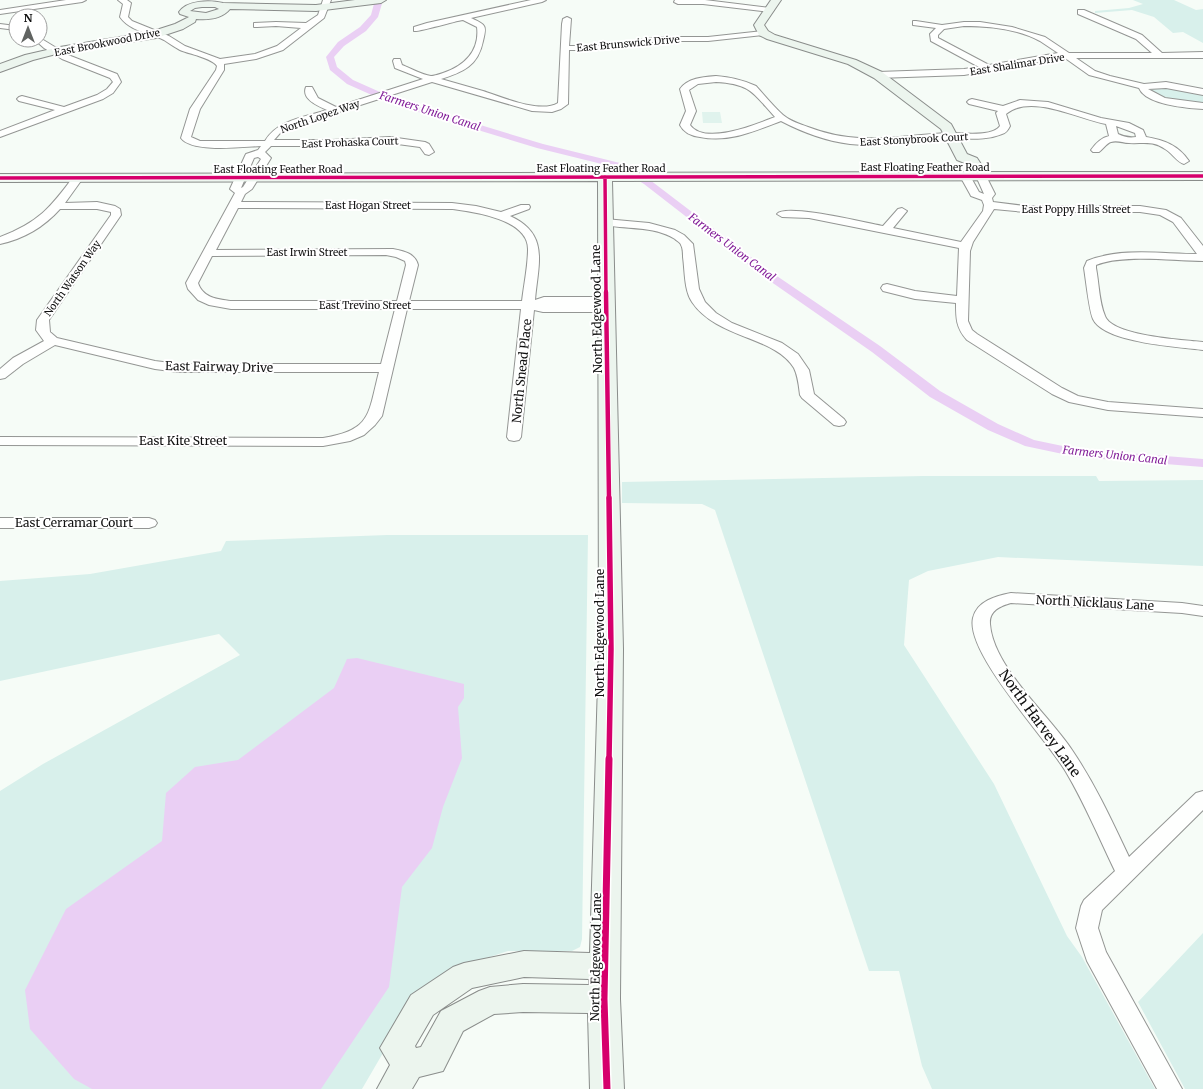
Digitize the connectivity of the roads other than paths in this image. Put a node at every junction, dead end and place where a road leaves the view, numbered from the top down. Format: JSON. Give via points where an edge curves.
{"nodes":[{"id":1,"x":82,"y":0,"type":"edge"},
{"id":2,"x":122,"y":0,"type":"edge"},
{"id":3,"x":542,"y":0,"type":"edge"},
{"id":4,"x":377,"y":1,"type":"edge"},
{"id":5,"x":200,"y":2,"type":"edge"},
{"id":6,"x":678,"y":2,"type":"dead end"},
{"id":7,"x":326,"y":4,"type":"edge"},
{"id":8,"x":773,"y":5,"type":"edge"},
{"id":9,"x":221,"y":7,"type":"junction"},
{"id":10,"x":0,"y":12,"type":"edge"},
{"id":11,"x":1081,"y":12,"type":"dead end"},
{"id":12,"x":190,"y":17,"type":"junction"},
{"id":13,"x":464,"y":17,"type":"junction"},
{"id":14,"x":568,"y":19,"type":"dead end"},
{"id":15,"x":916,"y":23,"type":"dead end"},
{"id":16,"x":258,"y":25,"type":"dead end"},
{"id":17,"x":309,"y":26,"type":"junction"},
{"id":18,"x":942,"y":27,"type":"junction"},
{"id":19,"x":417,"y":29,"type":"dead end"},
{"id":20,"x":763,"y":33,"type":"junction"},
{"id":21,"x":152,"y":34,"type":"junction"},
{"id":22,"x":48,"y":46,"type":"edge"},
{"id":23,"x":566,"y":48,"type":"junction"},
{"id":24,"x":56,"y":51,"type":"junction"},
{"id":25,"x":1065,"y":55,"type":"junction"},
{"id":26,"x":1160,"y":55,"type":"junction"},
{"id":27,"x":1203,"y":55,"type":"edge"},
{"id":28,"x":397,"y":61,"type":"dead end"},
{"id":29,"x":219,"y":62,"type":"junction"},
{"id":30,"x":0,"y":68,"type":"edge"},
{"id":31,"x":988,"y":68,"type":"junction"},
{"id":32,"x":878,"y":75,"type":"junction"},
{"id":33,"x":432,"y":79,"type":"junction"},
{"id":34,"x":1144,"y":87,"type":"junction"},
{"id":35,"x":309,"y":89,"type":"dead end"},
{"id":36,"x":1203,"y":92,"type":"edge"},
{"id":37,"x":22,"y":99,"type":"dead end"},
{"id":38,"x":972,"y":102,"type":"dead end"},
{"id":39,"x":1203,"y":106,"type":"edge"},
{"id":40,"x":1003,"y":109,"type":"junction"},
{"id":41,"x":65,"y":110,"type":"junction"},
{"id":42,"x":335,"y":110,"type":"junction"},
{"id":43,"x":781,"y":118,"type":"junction"},
{"id":44,"x":1111,"y":123,"type":"junction"},
{"id":45,"x":0,"y":134,"type":"edge"},
{"id":46,"x":952,"y":136,"type":"junction"},
{"id":47,"x":1117,"y":138,"type":"junction"},
{"id":48,"x":1141,"y":138,"type":"junction"},
{"id":49,"x":267,"y":144,"type":"junction"},
{"id":50,"x":1096,"y":150,"type":"dead end"},
{"id":51,"x":429,"y":152,"type":"dead end"},
{"id":52,"x":962,"y":157,"type":"junction"},
{"id":53,"x":1184,"y":161,"type":"dead end"},
{"id":54,"x":965,"y":176,"type":"junction"},
{"id":55,"x":981,"y":176,"type":"junction"},
{"id":56,"x":1203,"y":176,"type":"edge"},
{"id":57,"x":609,"y":177,"type":"junction"},
{"id":58,"x":0,"y":178,"type":"edge"},
{"id":59,"x":78,"y":178,"type":"junction"},
{"id":60,"x":245,"y":183,"type":"junction"},
{"id":61,"x":988,"y":202,"type":"junction"},
{"id":62,"x":234,"y":205,"type":"junction"},
{"id":63,"x":56,"y":206,"type":"junction"},
{"id":64,"x":525,"y":207,"type":"dead end"},
{"id":65,"x":902,"y":211,"type":"dead end"},
{"id":66,"x":782,"y":214,"type":"dead end"},
{"id":67,"x":501,"y":216,"type":"junction"},
{"id":68,"x":605,"y":222,"type":"junction"},
{"id":69,"x":886,"y":230,"type":"junction"},
{"id":70,"x":0,"y":241,"type":"edge"},
{"id":71,"x":965,"y":246,"type":"junction"},
{"id":72,"x":208,"y":253,"type":"junction"},
{"id":73,"x":1203,"y":254,"type":"edge"},
{"id":74,"x":1203,"y":258,"type":"edge"},
{"id":75,"x":887,"y":288,"type":"dead end"},
{"id":76,"x":963,"y":300,"type":"junction"},
{"id":77,"x":402,"y":305,"type":"junction"},
{"id":78,"x":529,"y":305,"type":"junction"},
{"id":79,"x":606,"y":305,"type":"junction"},
{"id":80,"x":53,"y":341,"type":"junction"},
{"id":81,"x":1203,"y":346,"type":"edge"},
{"id":82,"x":387,"y":368,"type":"junction"},
{"id":83,"x":0,"y":376,"type":"edge"},
{"id":84,"x":1203,"y":413,"type":"edge"},
{"id":85,"x":839,"y":422,"type":"dead end"},
{"id":86,"x":514,"y":437,"type":"dead end"},
{"id":87,"x":0,"y":441,"type":"edge"},
{"id":88,"x":0,"y":523,"type":"edge"},
{"id":89,"x":149,"y":523,"type":"dead end"},
{"id":90,"x":989,"y":606,"type":"joint"},
{"id":91,"x":1203,"y":611,"type":"edge"},
{"id":92,"x":1203,"y":798,"type":"edge"},
{"id":93,"x":1126,"y":873,"type":"junction"},
{"id":94,"x":604,"y":966,"type":"junction"},
{"id":95,"x":604,"y":999,"type":"junction"},
{"id":96,"x":401,"y":1077,"type":"edge"},
{"id":97,"x":607,"y":1089,"type":"edge"},
{"id":98,"x":1170,"y":1089,"type":"edge"}],
"edges":[{"from":1,"to":10,"type":"street"},
{"from":2,"to":21,"type":"street","via":[[127,3],[124,14],[127,20]]},
{"from":3,"to":13,"type":"street"},
{"from":4,"to":7,"type":"street"},
{"from":5,"to":9,"type":"street"},
{"from":5,"to":12,"type":"street","via":[[184,10]]},
{"from":6,"to":8,"type":"street"},
{"from":7,"to":9,"type":"street"},
{"from":7,"to":17,"type":"street","via":[[322,16]]},
{"from":8,"to":20,"type":"street","via":[[759,25]]},
{"from":9,"to":12,"type":"street","name":"East Brookwood Drive","via":[[206,15]]},
{"from":11,"to":26,"type":"street","via":[[1139,37]]},
{"from":12,"to":21,"type":"street","name":"East Brookwood Drive","via":[[178,26]]},
{"from":13,"to":19,"type":"street"},
{"from":13,"to":33,"type":"street","name":"North Lopez Way","via":[[481,26],[475,57],[458,69]]},
{"from":14,"to":23,"type":"street"},
{"from":15,"to":18,"type":"street"},
{"from":16,"to":17,"type":"street"},
{"from":17,"to":29,"type":"street","via":[[273,51]]},
{"from":18,"to":25,"type":"street","via":[[972,24],[1012,29],[1042,39]]},
{"from":18,"to":31,"type":"street","via":[[933,36],[937,41]]},
{"from":20,"to":23,"type":"street","name":"East Brunswick Drive","via":[[659,39],[597,48]]},
{"from":20,"to":32,"type":"street","via":[[852,62]]},
{"from":21,"to":24,"type":"street","name":"East Brookwood Drive"},
{"from":21,"to":29,"type":"street"},
{"from":22,"to":24,"type":"street"},
{"from":23,"to":33,"type":"street","via":[[563,104],[552,109],[527,107]]},
{"from":24,"to":30,"type":"street","name":"East Brookwood Drive","via":[[26,58]]},
{"from":24,"to":41,"type":"street","via":[[80,64],[110,74],[117,82],[106,94]]},
{"from":25,"to":26,"type":"street","name":"East Shalimar Drive"},
{"from":25,"to":31,"type":"street","name":"East Shalimar Drive"},
{"from":25,"to":34,"type":"street","via":[[1099,75]]},
{"from":26,"to":27,"type":"street","name":"East Shalimar Drive"},
{"from":28,"to":33,"type":"street","via":[[398,66]]},
{"from":29,"to":49,"type":"street","name":"East Prohaska Court","via":[[220,70],[194,109],[186,138],[200,144]]},
{"from":31,"to":32,"type":"street","name":"East Shalimar Drive","via":[[956,73]]},
{"from":32,"to":46,"type":"street","via":[[942,124]]},
{"from":33,"to":42,"type":"street","name":"North Lopez Way"},
{"from":34,"to":36,"type":"street","via":[[1165,85]]},
{"from":34,"to":39,"type":"street","via":[[1144,91],[1150,96]]},
{"from":35,"to":42,"type":"street","via":[[313,99]]},
{"from":37,"to":41,"type":"street"},
{"from":38,"to":40,"type":"street"},
{"from":40,"to":44,"type":"street","via":[[1040,100]]},
{"from":40,"to":46,"type":"street","name":"East Stonybrook Court","via":[[1001,113],[1005,126],[1002,131],[987,135]]},
{"from":41,"to":45,"type":"street"},
{"from":42,"to":49,"type":"street","name":"North Lopez Way","via":[[280,128],[272,134]]},
{"from":43,"to":43,"type":"street","name":"East Stonybrook Court","via":[[753,88],[738,81],[705,80],[688,84],[684,89],[691,111],[685,125],[687,130],[704,136],[726,136]]},
{"from":43,"to":46,"type":"street","name":"East Stonybrook Court","via":[[826,136],[852,141],[878,142]]},
{"from":44,"to":47,"type":"street","via":[[1113,135]]},
{"from":44,"to":48,"type":"street","via":[[1136,129],[1140,132]]},
{"from":46,"to":52,"type":"street"},
{"from":47,"to":48,"type":"street"},
{"from":47,"to":50,"type":"street","via":[[1106,140]]},
{"from":48,"to":53,"type":"street","via":[[1168,145]]},
{"from":49,"to":51,"type":"street","name":"East Prohaska Court","via":[[332,144],[390,140],[422,144]]},
{"from":49,"to":60,"type":"street","name":"North Lopez Way","via":[[260,153],[266,158]]},
{"from":52,"to":54,"type":"street","via":[[956,161]]},
{"from":52,"to":55,"type":"street","via":[[972,161]]},
{"from":54,"to":55,"type":"street","name":"East Floating Feather Road"},
{"from":54,"to":57,"type":"street","name":"East Floating Feather Road"},
{"from":54,"to":61,"type":"street","via":[[975,194]]},
{"from":55,"to":56,"type":"street","name":"East Floating Feather Road"},
{"from":55,"to":61,"type":"street","via":[[990,194]]},
{"from":57,"to":60,"type":"street","name":"East Floating Feather Road"},
{"from":57,"to":68,"type":"street","name":"North Edgewood Lane"},
{"from":58,"to":59,"type":"street","name":"East Floating Feather Road"},
{"from":59,"to":60,"type":"street","name":"East Floating Feather Road"},
{"from":59,"to":63,"type":"street"},
{"from":60,"to":62,"type":"street"},
{"from":61,"to":71,"type":"street","via":[[986,215]]},
{"from":61,"to":73,"type":"street","name":"East Poppy Hills Street","via":[[1025,209],[1140,209],[1162,212],[1177,220]]},
{"from":62,"to":67,"type":"street","name":"East Hogan Street","via":[[442,205],[473,208]]},
{"from":62,"to":72,"type":"street"},
{"from":63,"to":70,"type":"street","via":[[36,225]]},
{"from":63,"to":80,"type":"street","name":"North Watson Way","via":[[104,206],[112,208],[116,215],[43,320],[41,327],[44,334]]},
{"from":64,"to":67,"type":"street"},
{"from":65,"to":69,"type":"street"},
{"from":66,"to":69,"type":"street","via":[[809,215]]},
{"from":67,"to":78,"type":"street","name":"East Hogan Street","via":[[525,230],[533,244]]},
{"from":68,"to":79,"type":"street","name":"North Edgewood Lane"},
{"from":68,"to":85,"type":"street","via":[[660,229],[678,235],[684,240],[687,244],[695,295],[701,306],[728,326],[777,346],[793,357],[802,370],[808,395]]},
{"from":69,"to":71,"type":"street"},
{"from":71,"to":76,"type":"street"},
{"from":72,"to":77,"type":"street","name":"East Irwin Street","via":[[386,252],[406,256],[412,265]]},
{"from":72,"to":77,"type":"street","name":"East Trevino Street","via":[[192,283],[193,288],[202,298],[220,304]]},
{"from":74,"to":81,"type":"street","via":[[1112,257],[1090,263],[1100,319],[1105,326],[1132,336]]},
{"from":75,"to":76,"type":"street","via":[[915,295]]},
{"from":76,"to":84,"type":"street","via":[[962,320],[966,331],[972,337],[1057,392],[1101,405]]},
{"from":77,"to":78,"type":"street","name":"East Trevino Street"},
{"from":77,"to":82,"type":"street"},
{"from":78,"to":79,"type":"street","name":"East Trevino Street","via":[[544,301]]},
{"from":78,"to":86,"type":"street","name":"North Snead Place"},
{"from":79,"to":94,"type":"street","name":"North Edgewood Lane","via":[[611,649]]},
{"from":80,"to":82,"type":"street","name":"East Fairway Drive","via":[[155,365],[179,368]]},
{"from":80,"to":83,"type":"street","via":[[18,361]]},
{"from":82,"to":87,"type":"street","name":"East Kite Street","via":[[371,424],[352,436],[338,440]]},
{"from":88,"to":89,"type":"street","name":"East Cerramar Court"},
{"from":90,"to":91,"type":"street","name":"North Nicklaus Lane","via":[[998,600],[1011,598]]},
{"from":90,"to":93,"type":"street","name":"North Harvey Lane","via":[[980,624],[987,646],[1001,671],[1064,752]]},
{"from":92,"to":93,"type":"street"},
{"from":93,"to":98,"type":"street","via":[[1092,906],[1087,928],[1095,954]]},
{"from":94,"to":95,"type":"street","name":"North Edgewood Lane"},
{"from":94,"to":96,"type":"street","via":[[524,964],[464,976],[422,1005],[396,1048]]},
{"from":95,"to":96,"type":"street","via":[[524,998],[490,1001],[452,1021],[431,1060]]},
{"from":95,"to":97,"type":"street","name":"North Edgewood Lane"}]}
